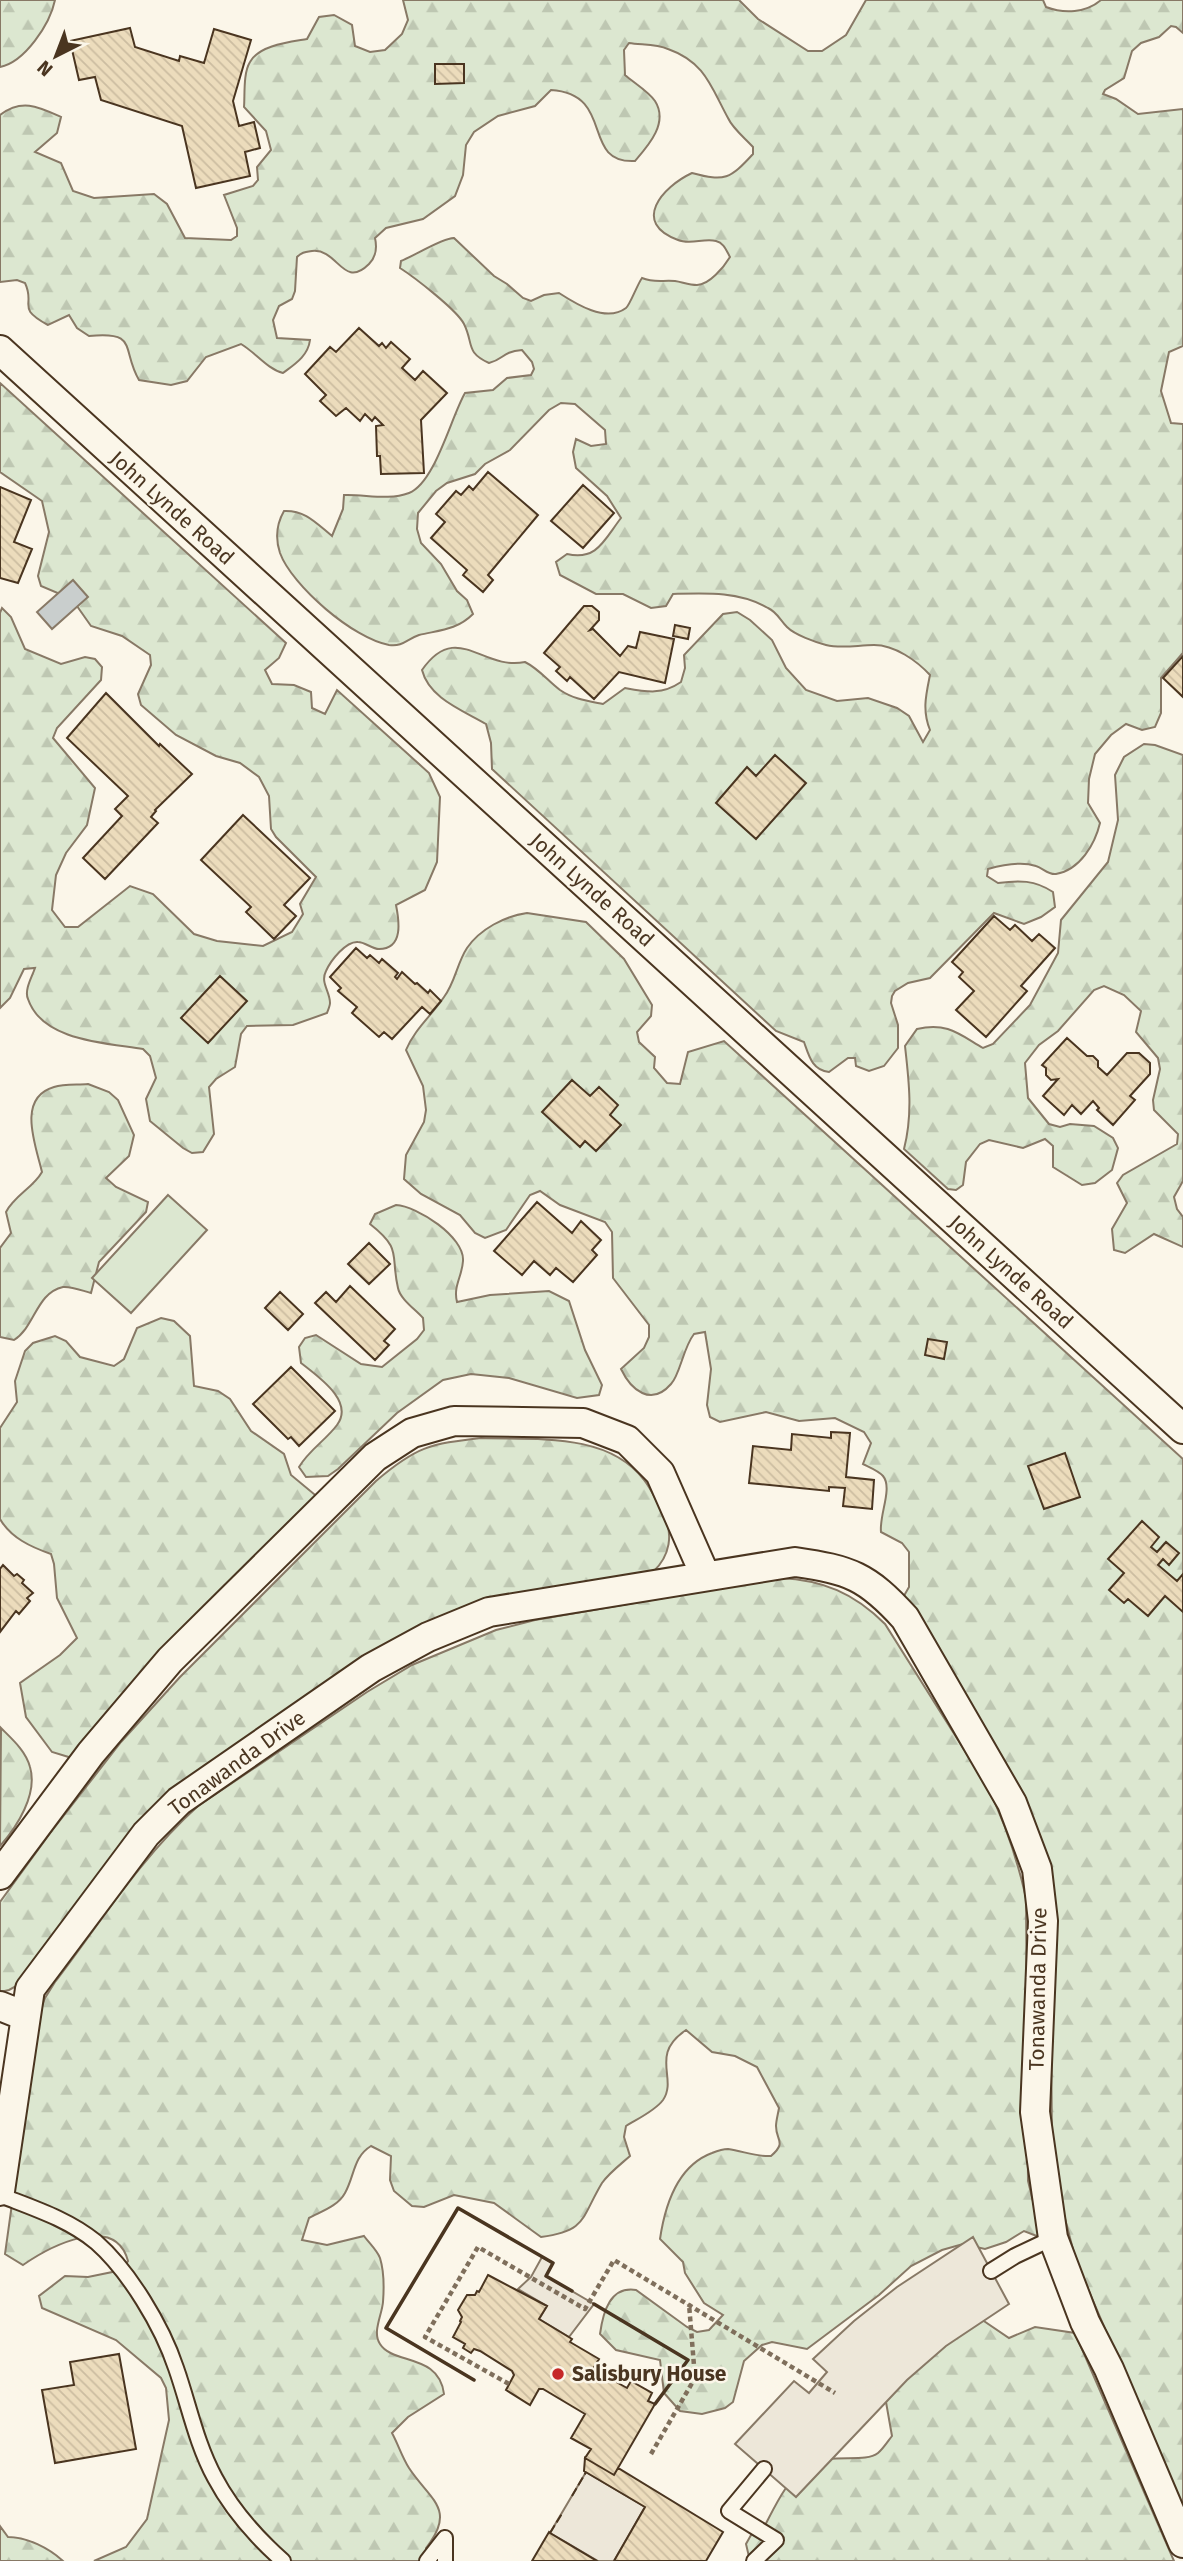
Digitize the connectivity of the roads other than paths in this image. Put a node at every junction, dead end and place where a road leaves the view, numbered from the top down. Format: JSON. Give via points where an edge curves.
{"nodes":[{"id":1,"x":0,"y":351,"type":"edge"},
{"id":2,"x":1183,"y":1429,"type":"edge"},
{"id":3,"x":705,"y":1575,"type":"junction"},
{"id":4,"x":0,"y":1875,"type":"edge"},
{"id":5,"x":13,"y":2011,"type":"edge"},
{"id":6,"x":0,"y":2193,"type":"edge"},
{"id":7,"x":1053,"y":2238,"type":"junction"},
{"id":8,"x":992,"y":2271,"type":"dead end"},
{"id":9,"x":764,"y":2469,"type":"dead end"},
{"id":10,"x":1183,"y":2543,"type":"edge"},
{"id":11,"x":282,"y":2561,"type":"edge"},
{"id":12,"x":427,"y":2561,"type":"edge"},
{"id":13,"x":445,"y":2561,"type":"edge"},
{"id":14,"x":754,"y":2561,"type":"edge"}],
"edges":[{"from":1,"to":2,"type":"street","name":"John Lynde Road"},
{"from":3,"to":4,"type":"street","via":[[660,1473],[627,1440],[583,1423],[454,1421],[412,1433],[375,1457],[170,1660],[91,1753]]},
{"from":3,"to":5,"type":"street","name":"Tonawanda Drive","via":[[489,1612],[428,1637],[371,1668],[179,1801],[146,1834]]},
{"from":3,"to":7,"type":"street","name":"Tonawanda Drive","via":[[795,1562],[837,1569],[886,1597],[905,1618],[1012,1803],[1037,1869],[1043,1920],[1035,2112]]},
{"from":5,"to":6,"type":"street","name":"Tonawanda Drive"},
{"from":6,"to":11,"type":"lane","via":[[74,2227],[114,2261],[154,2319],[176,2366],[215,2479],[238,2514]]},
{"from":7,"to":8,"type":"lane"},
{"from":7,"to":10,"type":"street","name":"Tonawanda Drive","via":[[1084,2322],[1109,2369]]},
{"from":9,"to":14,"type":"lane","via":[[729,2511],[776,2540]]},
{"from":12,"to":13,"type":"lane","via":[[445,2538]]}]}
